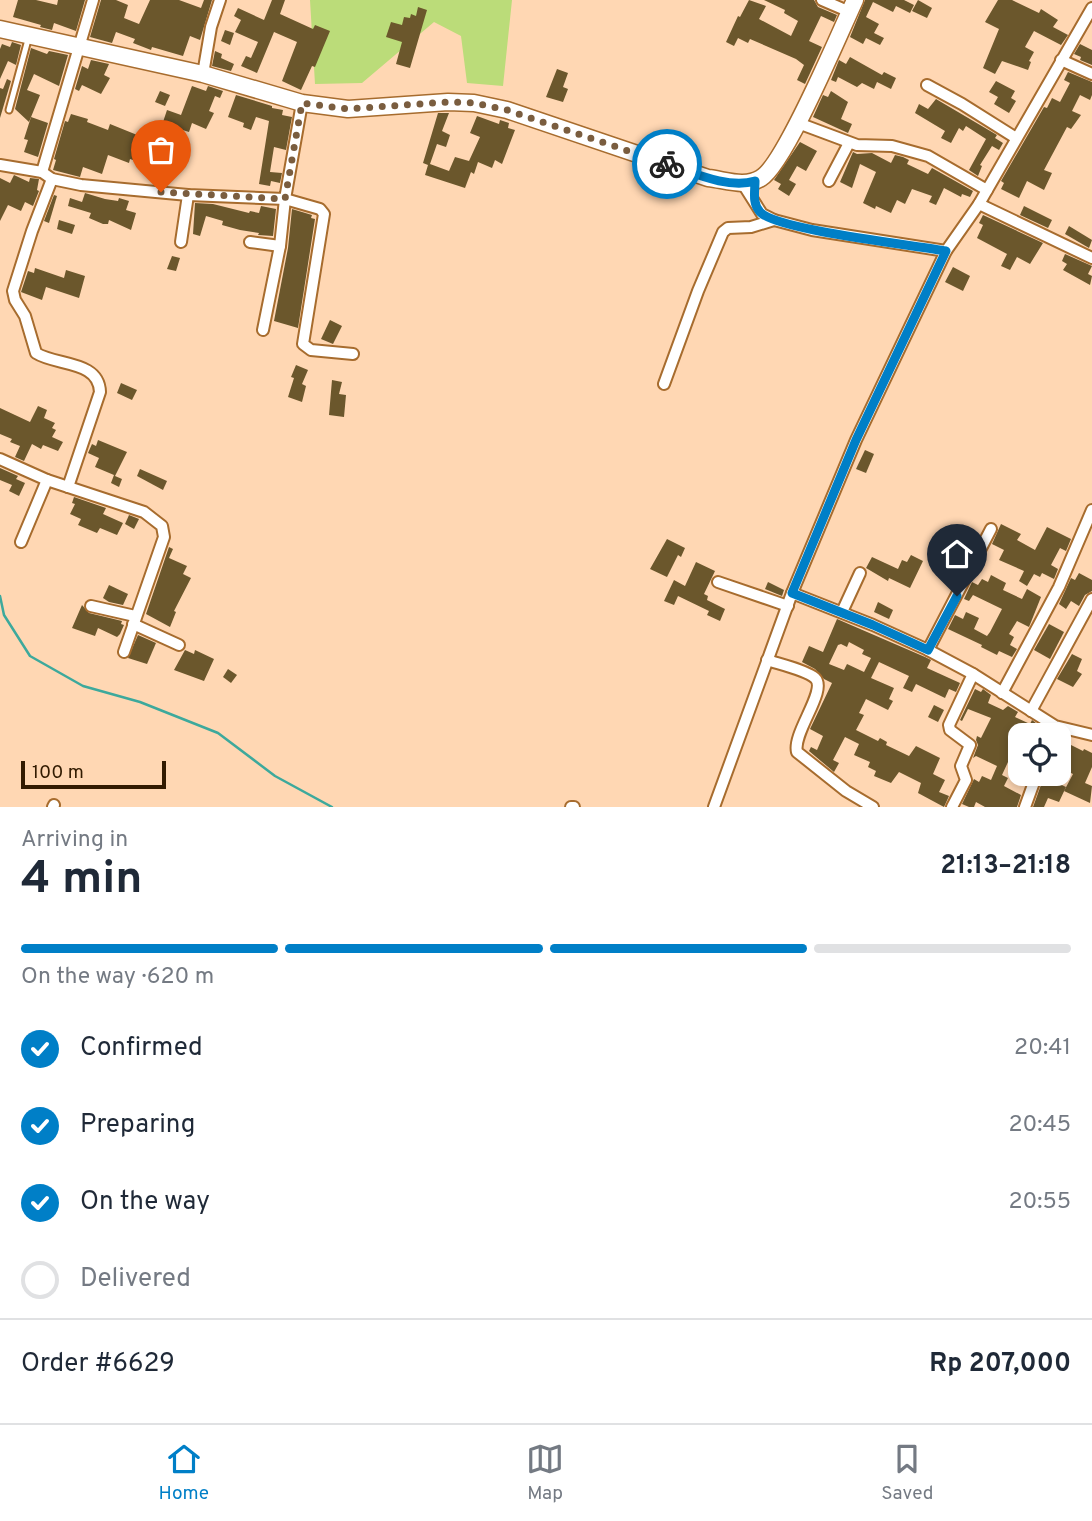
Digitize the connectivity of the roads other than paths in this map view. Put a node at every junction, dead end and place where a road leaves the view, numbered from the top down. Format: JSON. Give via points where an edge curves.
{"nodes":[{"id":1,"x":93,"y":0,"type":"edge"},
{"id":2,"x":220,"y":0,"type":"edge"},
{"id":3,"x":822,"y":0,"type":"edge"},
{"id":4,"x":852,"y":6,"type":"edge"},
{"id":5,"x":1092,"y":8,"type":"edge"},
{"id":6,"x":0,"y":29,"type":"edge"},
{"id":7,"x":29,"y":37,"type":"junction"},
{"id":8,"x":81,"y":48,"type":"junction"},
{"id":9,"x":1061,"y":60,"type":"junction"},
{"id":10,"x":203,"y":74,"type":"junction"},
{"id":11,"x":1092,"y":74,"type":"edge"},
{"id":12,"x":927,"y":85,"type":"dead end"},
{"id":13,"x":302,"y":103,"type":"junction"},
{"id":14,"x":9,"y":110,"type":"dead end"},
{"id":15,"x":798,"y":122,"type":"junction"},
{"id":16,"x":1016,"y":138,"type":"junction"},
{"id":17,"x":849,"y":143,"type":"junction"},
{"id":18,"x":0,"y":165,"type":"edge"},
{"id":19,"x":47,"y":176,"type":"junction"},
{"id":20,"x":829,"y":181,"type":"dead end"},
{"id":21,"x":749,"y":183,"type":"junction"},
{"id":22,"x":987,"y":190,"type":"junction"},
{"id":23,"x":188,"y":195,"type":"junction"},
{"id":24,"x":285,"y":199,"type":"junction"},
{"id":25,"x":979,"y":204,"type":"junction"},
{"id":26,"x":774,"y":220,"type":"junction"},
{"id":27,"x":181,"y":242,"type":"dead end"},
{"id":28,"x":250,"y":242,"type":"dead end"},
{"id":29,"x":280,"y":246,"type":"junction"},
{"id":30,"x":946,"y":251,"type":"junction"},
{"id":31,"x":1092,"y":258,"type":"edge"},
{"id":32,"x":263,"y":330,"type":"dead end"},
{"id":33,"x":353,"y":354,"type":"dead end"},
{"id":34,"x":664,"y":384,"type":"dead end"},
{"id":35,"x":0,"y":459,"type":"edge"},
{"id":36,"x":47,"y":481,"type":"junction"},
{"id":37,"x":68,"y":487,"type":"junction"},
{"id":38,"x":1092,"y":510,"type":"edge"},
{"id":39,"x":991,"y":529,"type":"dead end"},
{"id":40,"x":21,"y":542,"type":"dead end"},
{"id":41,"x":860,"y":573,"type":"dead end"},
{"id":42,"x":718,"y":582,"type":"dead end"},
{"id":43,"x":792,"y":593,"type":"junction"},
{"id":44,"x":1092,"y":599,"type":"edge"},
{"id":45,"x":91,"y":606,"type":"dead end"},
{"id":46,"x":788,"y":606,"type":"junction"},
{"id":47,"x":842,"y":612,"type":"junction"},
{"id":48,"x":134,"y":620,"type":"junction"},
{"id":49,"x":179,"y":645,"type":"dead end"},
{"id":50,"x":928,"y":650,"type":"junction"},
{"id":51,"x":124,"y":652,"type":"dead end"},
{"id":52,"x":768,"y":660,"type":"junction"},
{"id":53,"x":973,"y":674,"type":"junction"},
{"id":54,"x":1002,"y":693,"type":"junction"},
{"id":55,"x":1031,"y":711,"type":"junction"},
{"id":56,"x":1046,"y":723,"type":"edge"},
{"id":57,"x":1071,"y":732,"type":"edge"},
{"id":58,"x":1092,"y":735,"type":"edge"},
{"id":59,"x":1033,"y":786,"type":"edge"},
{"id":60,"x":714,"y":807,"type":"edge"},
{"id":61,"x":873,"y":807,"type":"edge"},
{"id":62,"x":952,"y":807,"type":"edge"},
{"id":63,"x":1025,"y":807,"type":"edge"}],
"edges":[{"from":1,"to":8,"type":"street"},
{"from":2,"to":10,"type":"street"},
{"from":3,"to":4,"type":"street"},
{"from":4,"to":15,"type":"main road"},
{"from":5,"to":9,"type":"street"},
{"from":6,"to":7,"type":"main road"},
{"from":7,"to":8,"type":"main road"},
{"from":7,"to":14,"type":"lane"},
{"from":8,"to":10,"type":"main road"},
{"from":8,"to":19,"type":"street"},
{"from":9,"to":11,"type":"street"},
{"from":9,"to":16,"type":"street"},
{"from":10,"to":13,"type":"main road"},
{"from":12,"to":16,"type":"street"},
{"from":13,"to":21,"type":"main road","via":[[348,109],[474,103],[708,178]]},
{"from":13,"to":24,"type":"street"},
{"from":15,"to":17,"type":"street"},
{"from":15,"to":21,"type":"main road","via":[[771,168]]},
{"from":16,"to":22,"type":"street"},
{"from":17,"to":20,"type":"street"},
{"from":17,"to":22,"type":"street","via":[[892,146],[928,156]]},
{"from":18,"to":19,"type":"street"},
{"from":19,"to":23,"type":"street","via":[[81,185]]},
{"from":19,"to":37,"type":"street","via":[[13,291],[36,353],[90,371],[100,384]]},
{"from":21,"to":26,"type":"street","via":[[754,204],[762,215]]},
{"from":22,"to":25,"type":"street"},
{"from":23,"to":24,"type":"street"},
{"from":23,"to":27,"type":"street"},
{"from":24,"to":29,"type":"street"},
{"from":24,"to":33,"type":"street","via":[[324,214],[303,344],[311,350]]},
{"from":25,"to":30,"type":"street"},
{"from":25,"to":31,"type":"street"},
{"from":26,"to":30,"type":"street"},
{"from":26,"to":34,"type":"street","via":[[723,232]]},
{"from":28,"to":29,"type":"street"},
{"from":29,"to":32,"type":"street"},
{"from":30,"to":43,"type":"street","via":[[856,440]]},
{"from":35,"to":36,"type":"street"},
{"from":36,"to":37,"type":"street"},
{"from":36,"to":40,"type":"street"},
{"from":37,"to":48,"type":"street","via":[[144,512],[162,526],[164,537]]},
{"from":38,"to":54,"type":"street","via":[[1059,587]]},
{"from":39,"to":50,"type":"street"},
{"from":41,"to":47,"type":"street"},
{"from":42,"to":46,"type":"street"},
{"from":43,"to":46,"type":"street"},
{"from":43,"to":47,"type":"street"},
{"from":44,"to":55,"type":"street"},
{"from":45,"to":48,"type":"street"},
{"from":46,"to":52,"type":"street"},
{"from":47,"to":50,"type":"street"},
{"from":48,"to":49,"type":"street"},
{"from":48,"to":51,"type":"street"},
{"from":50,"to":53,"type":"street"},
{"from":52,"to":60,"type":"street"},
{"from":52,"to":61,"type":"street","via":[[807,674],[818,684],[796,741],[797,752]]},
{"from":53,"to":54,"type":"street"},
{"from":53,"to":62,"type":"street","via":[[949,725],[970,745],[961,766],[966,780]]},
{"from":54,"to":55,"type":"street"},
{"from":55,"to":56,"type":"street"},
{"from":57,"to":58,"type":"street"},
{"from":59,"to":63,"type":"street"}]}
